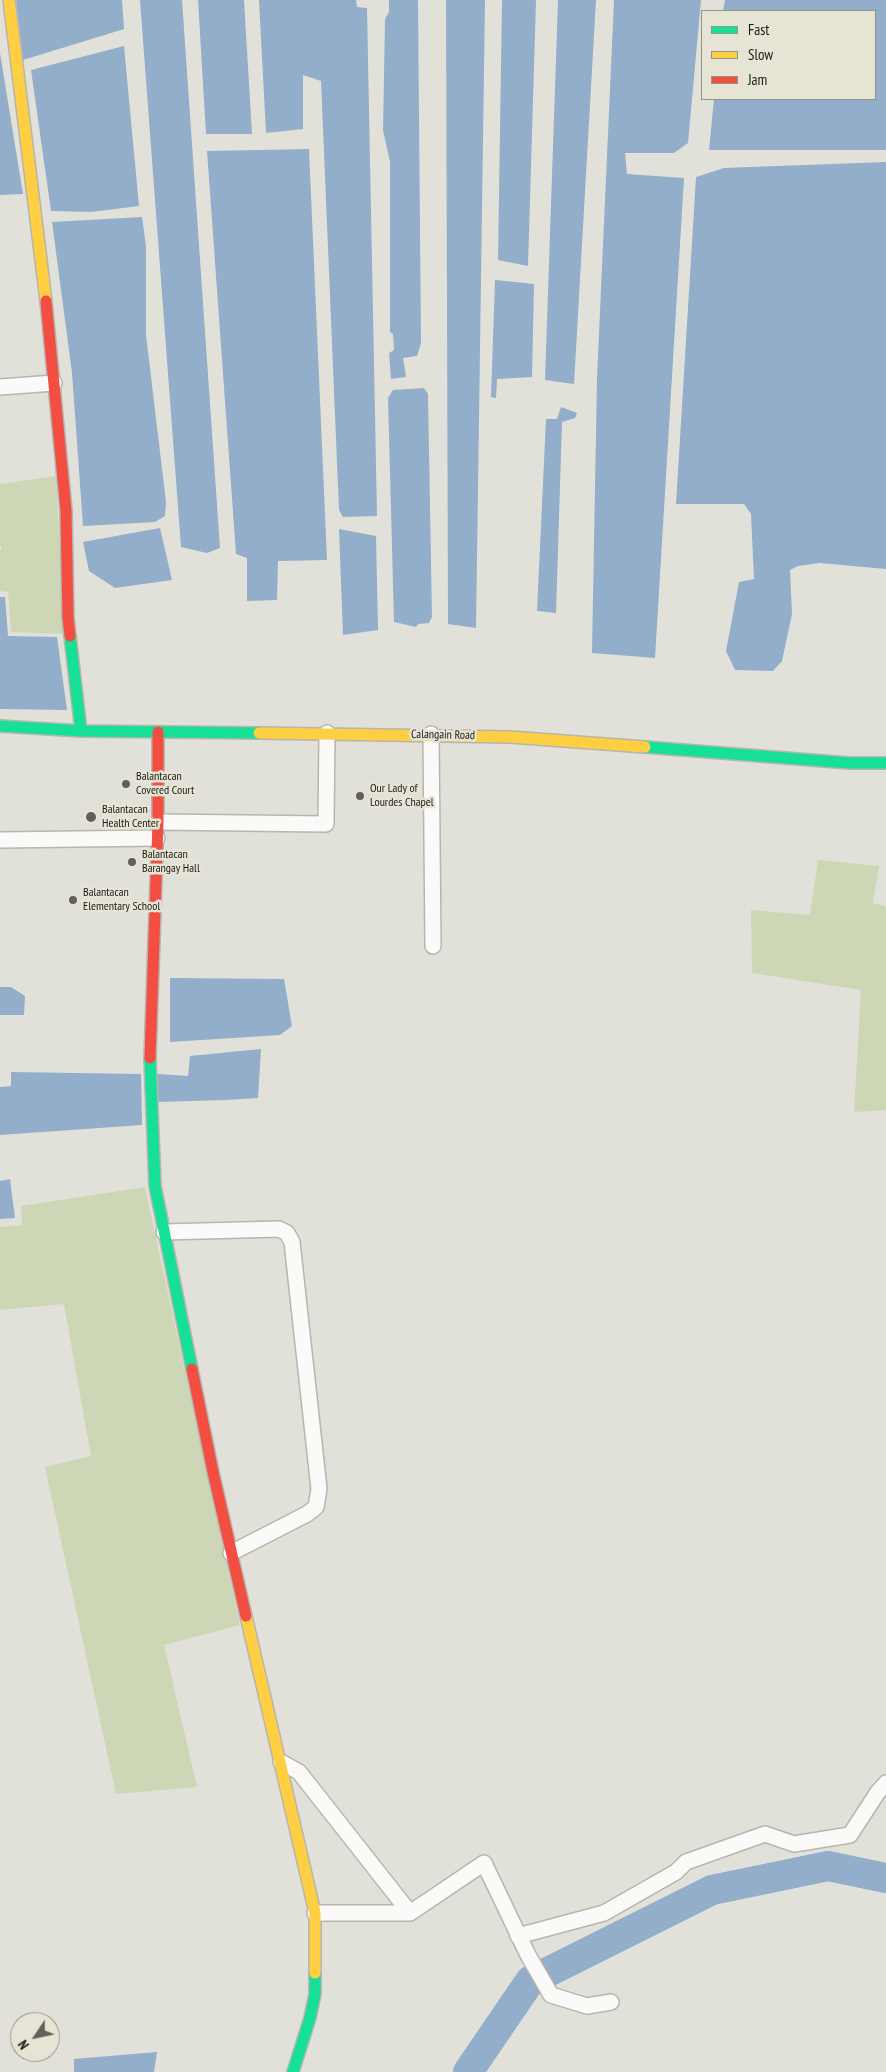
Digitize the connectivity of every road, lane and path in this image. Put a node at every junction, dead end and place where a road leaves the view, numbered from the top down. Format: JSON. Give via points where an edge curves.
{"nodes":[{"id":1,"x":9,"y":0,"type":"edge"},
{"id":2,"x":54,"y":382,"type":"junction"},
{"id":3,"x":0,"y":387,"type":"edge"},
{"id":4,"x":0,"y":726,"type":"edge"},
{"id":5,"x":81,"y":731,"type":"junction"},
{"id":6,"x":158,"y":732,"type":"junction"},
{"id":7,"x":327,"y":733,"type":"junction"},
{"id":8,"x":431,"y":734,"type":"junction"},
{"id":9,"x":886,"y":763,"type":"edge"},
{"id":10,"x":158,"y":822,"type":"junction"},
{"id":11,"x":157,"y":838,"type":"junction"},
{"id":12,"x":0,"y":840,"type":"edge"},
{"id":13,"x":433,"y":946,"type":"dead end"},
{"id":14,"x":164,"y":1232,"type":"junction"},
{"id":15,"x":231,"y":1553,"type":"junction"},
{"id":16,"x":281,"y":1762,"type":"junction"},
{"id":17,"x":886,"y":1783,"type":"edge"},
{"id":18,"x":314,"y":1913,"type":"junction"},
{"id":19,"x":410,"y":1913,"type":"junction"},
{"id":20,"x":518,"y":1936,"type":"junction"},
{"id":21,"x":611,"y":2002,"type":"dead end"},
{"id":22,"x":293,"y":2072,"type":"edge"}],
"edges":[{"from":1,"to":2,"type":"street"},
{"from":2,"to":3,"type":"street"},
{"from":2,"to":5,"type":"street","via":[[66,510],[68,617]]},
{"from":4,"to":5,"type":"street","name":"Calangain Road"},
{"from":5,"to":6,"type":"street","name":"Calangain Road"},
{"from":6,"to":7,"type":"street","name":"Calangain Road"},
{"from":6,"to":10,"type":"street"},
{"from":7,"to":8,"type":"street","name":"Calangain Road"},
{"from":7,"to":10,"type":"street","via":[[326,824]]},
{"from":8,"to":9,"type":"street","name":"Calangain Road"},
{"from":8,"to":13,"type":"street"},
{"from":10,"to":11,"type":"street"},
{"from":11,"to":12,"type":"street"},
{"from":11,"to":14,"type":"street","via":[[150,1056],[155,1186]]},
{"from":14,"to":15,"type":"street"},
{"from":14,"to":15,"type":"street","via":[[279,1229],[287,1233],[292,1242],[319,1489],[316,1507]]},
{"from":15,"to":16,"type":"street"},
{"from":16,"to":18,"type":"street"},
{"from":16,"to":19,"type":"street","via":[[299,1772]]},
{"from":17,"to":20,"type":"street","via":[[850,1836],[794,1844],[766,1834],[686,1862],[676,1872],[604,1913]]},
{"from":18,"to":19,"type":"street"},
{"from":18,"to":22,"type":"street","via":[[315,1994]]},
{"from":19,"to":20,"type":"street","via":[[484,1863]]},
{"from":20,"to":21,"type":"street","via":[[550,1994],[587,2006]]}]}
